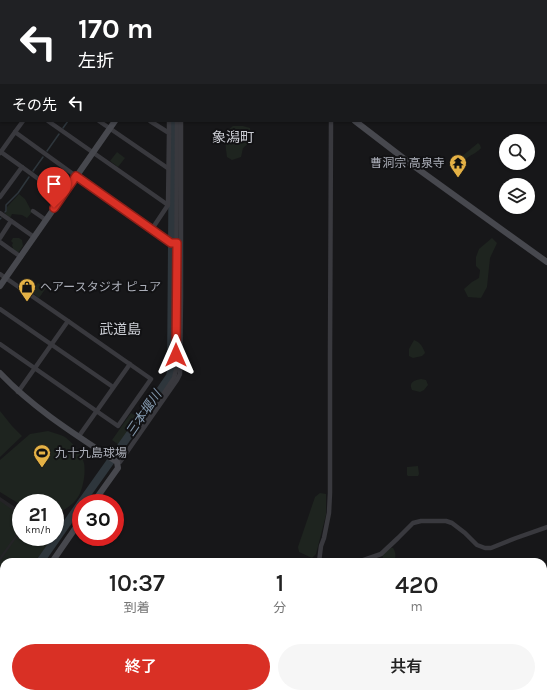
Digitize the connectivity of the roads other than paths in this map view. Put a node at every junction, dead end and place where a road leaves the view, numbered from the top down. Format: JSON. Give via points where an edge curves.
{"nodes":[{"id":1,"x":22,"y":122,"type":"edge"},
{"id":2,"x":49,"y":122,"type":"edge"},
{"id":3,"x":101,"y":122,"type":"edge"},
{"id":4,"x":114,"y":122,"type":"edge"},
{"id":5,"x":152,"y":122,"type":"edge"},
{"id":6,"x":169,"y":122,"type":"edge"},
{"id":7,"x":177,"y":122,"type":"edge"},
{"id":8,"x":181,"y":122,"type":"edge"},
{"id":9,"x":331,"y":122,"type":"edge"},
{"id":10,"x":356,"y":122,"type":"edge"},
{"id":11,"x":110,"y":128,"type":"junction"},
{"id":12,"x":15,"y":132,"type":"junction"},
{"id":13,"x":169,"y":133,"type":"junction"},
{"id":14,"x":0,"y":152,"type":"edge"},
{"id":15,"x":93,"y":153,"type":"junction"},
{"id":16,"x":22,"y":167,"type":"junction"},
{"id":17,"x":169,"y":169,"type":"junction"},
{"id":18,"x":76,"y":176,"type":"junction"},
{"id":19,"x":62,"y":196,"type":"junction"},
{"id":20,"x":0,"y":197,"type":"edge"},
{"id":21,"x":168,"y":205,"type":"junction"},
{"id":22,"x":33,"y":211,"type":"dead end"},
{"id":23,"x":0,"y":213,"type":"edge"},
{"id":24,"x":46,"y":220,"type":"junction"},
{"id":25,"x":11,"y":221,"type":"junction"},
{"id":26,"x":152,"y":229,"type":"junction"},
{"id":27,"x":34,"y":237,"type":"junction"},
{"id":28,"x":0,"y":238,"type":"edge"},
{"id":29,"x":0,"y":242,"type":"edge"},
{"id":30,"x":177,"y":243,"type":"junction"},
{"id":31,"x":21,"y":257,"type":"junction"},
{"id":32,"x":547,"y":262,"type":"edge"},
{"id":33,"x":3,"y":276,"type":"edge"},
{"id":34,"x":0,"y":286,"type":"edge"},
{"id":35,"x":0,"y":309,"type":"edge"},
{"id":36,"x":68,"y":321,"type":"junction"},
{"id":37,"x":0,"y":344,"type":"edge"},
{"id":38,"x":52,"y":344,"type":"junction"},
{"id":39,"x":130,"y":364,"type":"junction"},
{"id":40,"x":36,"y":368,"type":"junction"},
{"id":41,"x":0,"y":373,"type":"edge"},
{"id":42,"x":113,"y":387,"type":"junction"},
{"id":43,"x":18,"y":392,"type":"junction"},
{"id":44,"x":97,"y":412,"type":"junction"},
{"id":45,"x":79,"y":436,"type":"junction"},
{"id":46,"x":118,"y":462,"type":"junction"},
{"id":47,"x":99,"y":494,"type":"edge"},
{"id":48,"x":547,"y":527,"type":"edge"},
{"id":49,"x":72,"y":533,"type":"edge"},
{"id":50,"x":55,"y":558,"type":"edge"},
{"id":51,"x":320,"y":558,"type":"edge"},
{"id":52,"x":370,"y":558,"type":"edge"}],
"edges":[{"from":1,"to":12,"type":"street"},
{"from":2,"to":15,"type":"street"},
{"from":3,"to":11,"type":"street"},
{"from":4,"to":11,"type":"street"},
{"from":5,"to":13,"type":"street"},
{"from":6,"to":13,"type":"street"},
{"from":7,"to":30,"type":"street"},
{"from":8,"to":46,"type":"street","via":[[180,374]]},
{"from":9,"to":51,"type":"street","via":[[330,493],[329,513]]},
{"from":10,"to":32,"type":"street"},
{"from":11,"to":15,"type":"street"},
{"from":11,"to":17,"type":"street"},
{"from":12,"to":14,"type":"street"},
{"from":12,"to":18,"type":"street"},
{"from":13,"to":17,"type":"street"},
{"from":14,"to":16,"type":"street"},
{"from":15,"to":18,"type":"street"},
{"from":15,"to":21,"type":"street"},
{"from":16,"to":19,"type":"street"},
{"from":16,"to":20,"type":"street"},
{"from":17,"to":21,"type":"street"},
{"from":18,"to":19,"type":"street"},
{"from":18,"to":26,"type":"street"},
{"from":19,"to":24,"type":"street"},
{"from":21,"to":26,"type":"street"},
{"from":22,"to":24,"type":"street"},
{"from":23,"to":25,"type":"street"},
{"from":24,"to":27,"type":"street"},
{"from":25,"to":27,"type":"street"},
{"from":25,"to":28,"type":"street"},
{"from":26,"to":30,"type":"street","via":[[171,243]]},
{"from":27,"to":31,"type":"street"},
{"from":29,"to":31,"type":"street"},
{"from":30,"to":46,"type":"street","via":[[174,378]]},
{"from":31,"to":33,"type":"street"},
{"from":33,"to":34,"type":"street"},
{"from":33,"to":36,"type":"street"},
{"from":35,"to":38,"type":"street"},
{"from":36,"to":38,"type":"street"},
{"from":36,"to":39,"type":"street"},
{"from":37,"to":40,"type":"street"},
{"from":38,"to":40,"type":"street"},
{"from":38,"to":42,"type":"street"},
{"from":39,"to":42,"type":"street"},
{"from":39,"to":44,"type":"street","via":[[151,379],[118,426]]},
{"from":40,"to":43,"type":"street"},
{"from":40,"to":44,"type":"street"},
{"from":41,"to":43,"type":"street"},
{"from":42,"to":44,"type":"street"},
{"from":43,"to":45,"type":"street"},
{"from":44,"to":45,"type":"street"},
{"from":45,"to":46,"type":"street"},
{"from":46,"to":47,"type":"street","via":[[118,468]]},
{"from":48,"to":52,"type":"street","via":[[485,548],[477,545],[452,523],[421,521],[413,523],[381,554]]},
{"from":49,"to":50,"type":"street"}]}
